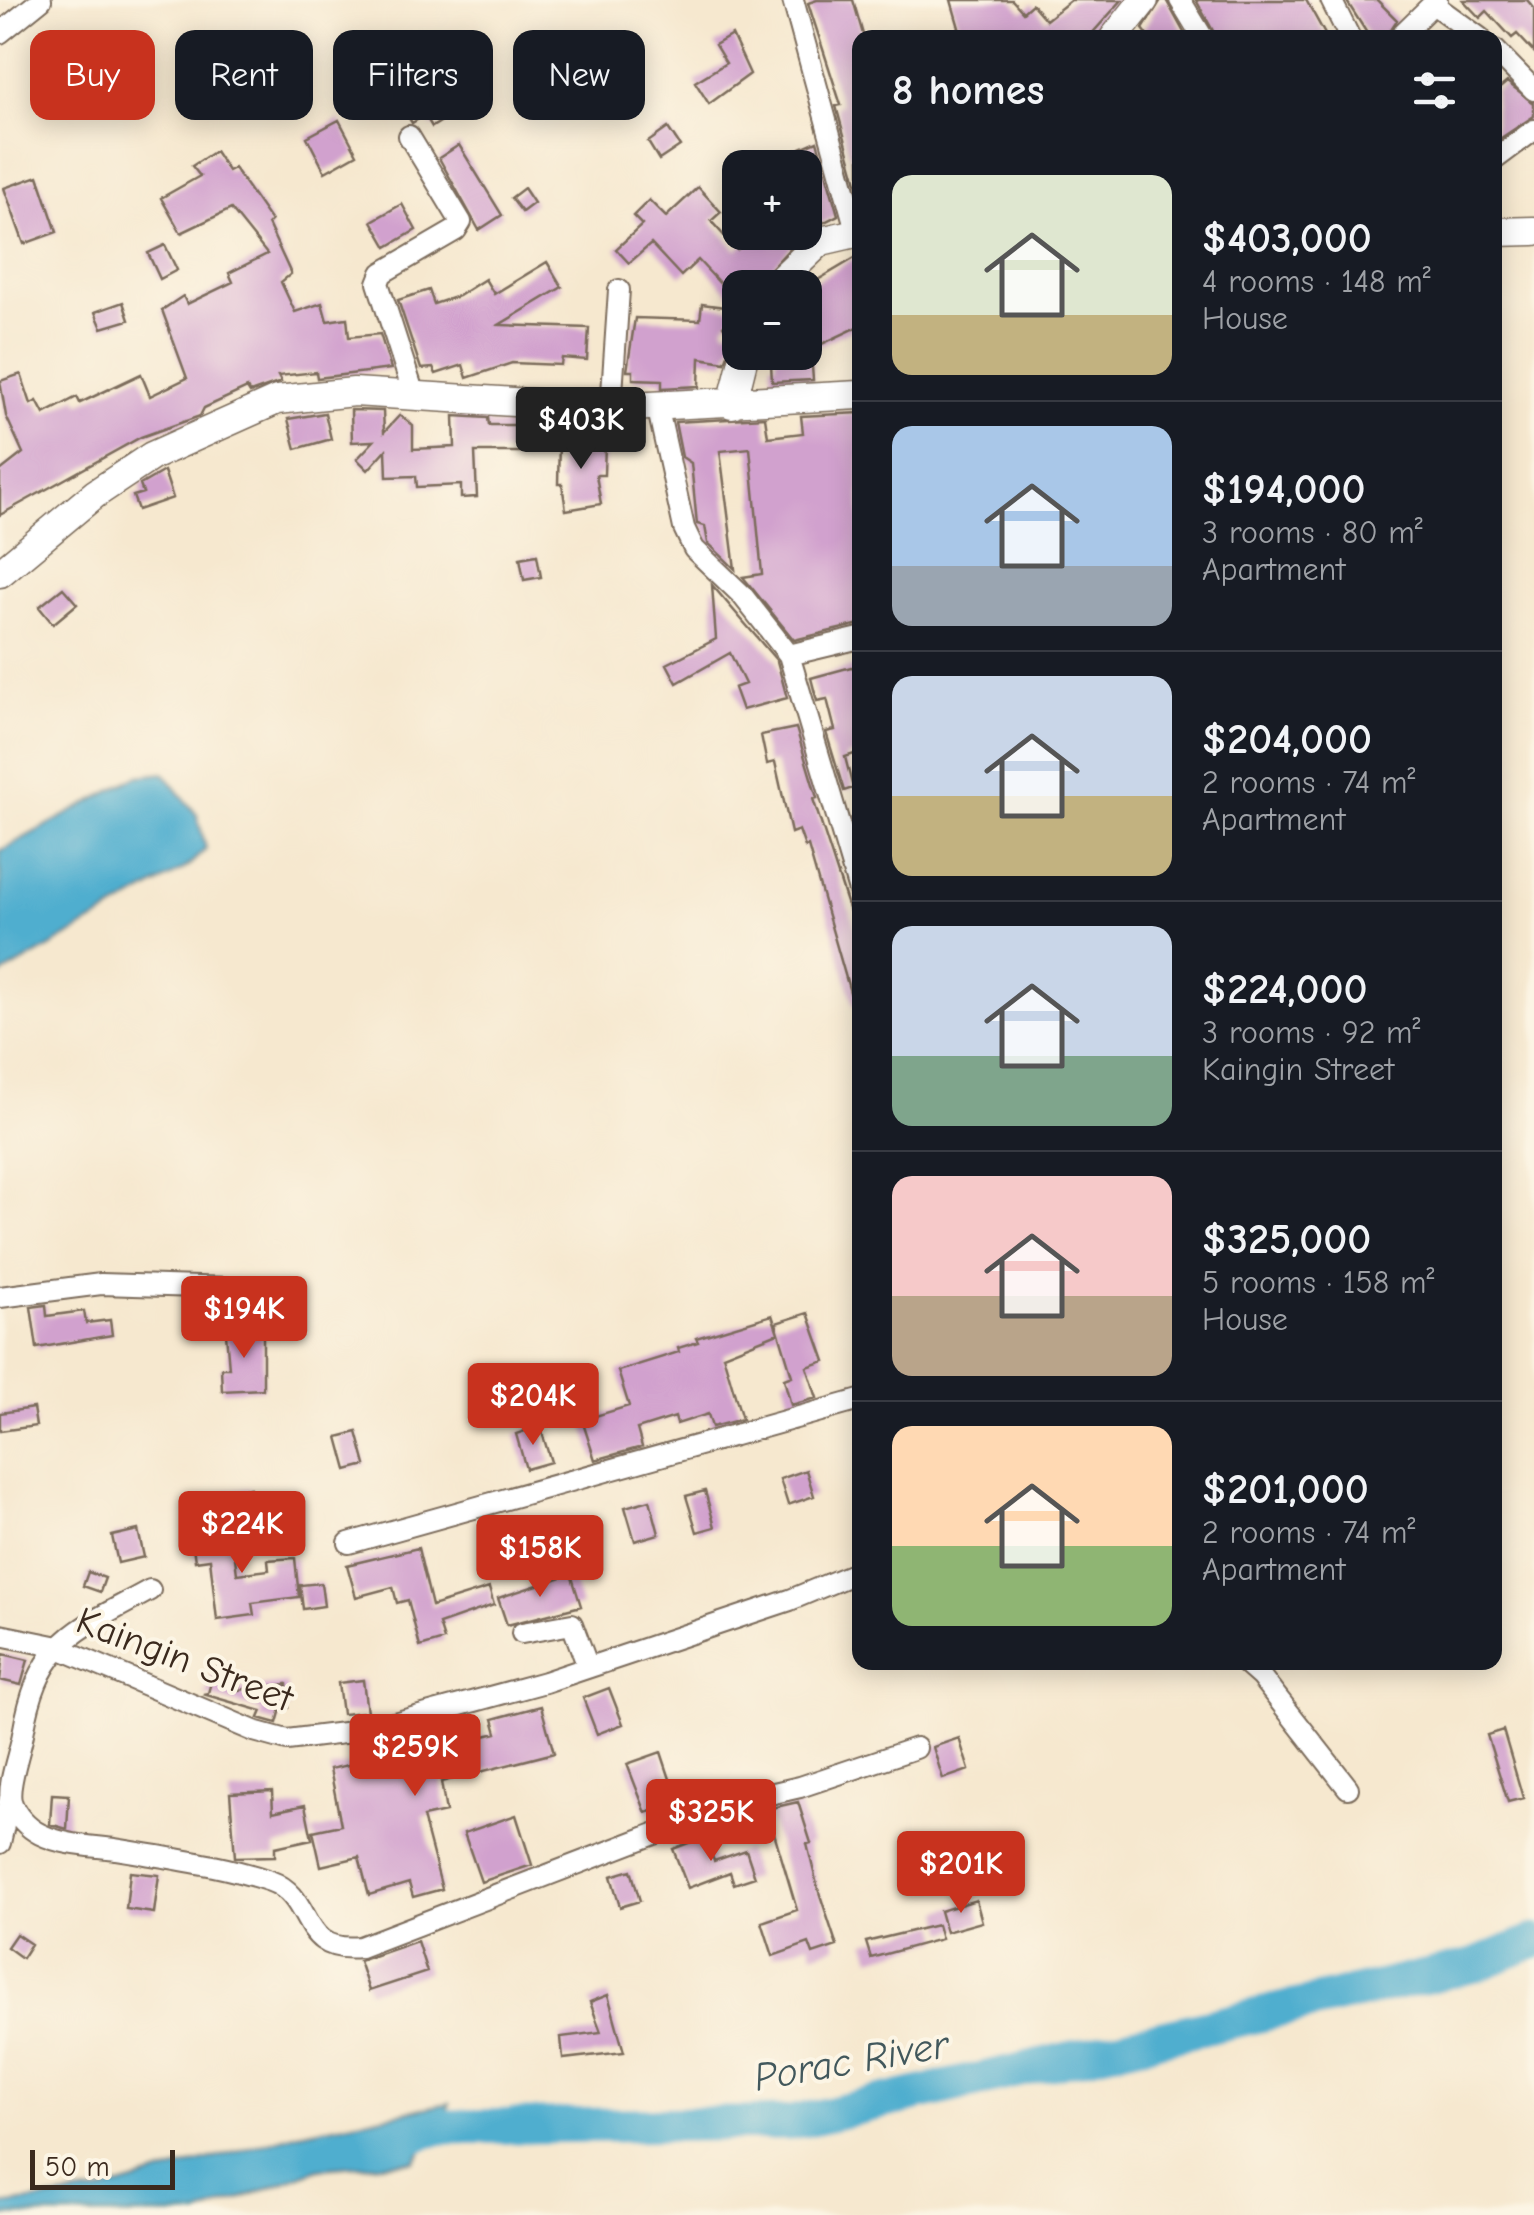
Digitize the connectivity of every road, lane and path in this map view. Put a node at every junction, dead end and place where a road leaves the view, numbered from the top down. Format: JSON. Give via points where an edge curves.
{"nodes":[{"id":1,"x":41,"y":0,"type":"edge"},
{"id":2,"x":792,"y":0,"type":"edge"},
{"id":3,"x":1144,"y":0,"type":"edge"},
{"id":4,"x":1180,"y":0,"type":"edge"},
{"id":5,"x":1332,"y":0,"type":"edge"},
{"id":6,"x":1435,"y":2,"type":"edge"},
{"id":7,"x":1120,"y":30,"type":"edge"},
{"id":8,"x":1197,"y":30,"type":"edge"},
{"id":9,"x":1346,"y":30,"type":"edge"},
{"id":10,"x":1406,"y":30,"type":"edge"},
{"id":11,"x":1470,"y":30,"type":"edge"},
{"id":12,"x":0,"y":33,"type":"edge"},
{"id":13,"x":1502,"y":57,"type":"edge"},
{"id":14,"x":1534,"y":90,"type":"edge"},
{"id":15,"x":1534,"y":130,"type":"edge"},
{"id":16,"x":409,"y":136,"type":"dead end"},
{"id":17,"x":1502,"y":154,"type":"edge"},
{"id":18,"x":852,"y":210,"type":"edge"},
{"id":19,"x":1534,"y":231,"type":"edge"},
{"id":20,"x":1502,"y":232,"type":"edge"},
{"id":21,"x":852,"y":233,"type":"edge"},
{"id":22,"x":790,"y":270,"type":"edge"},
{"id":23,"x":619,"y":290,"type":"dead end"},
{"id":24,"x":741,"y":370,"type":"edge"},
{"id":25,"x":414,"y":395,"type":"junction"},
{"id":26,"x":852,"y":396,"type":"edge"},
{"id":27,"x":732,"y":404,"type":"junction"},
{"id":28,"x":657,"y":405,"type":"junction"},
{"id":29,"x":611,"y":408,"type":"junction"},
{"id":30,"x":0,"y":573,"type":"edge"},
{"id":31,"x":852,"y":640,"type":"edge"},
{"id":32,"x":789,"y":656,"type":"junction"},
{"id":33,"x":852,"y":867,"type":"edge"},
{"id":34,"x":231,"y":1288,"type":"dead end"},
{"id":35,"x":0,"y":1297,"type":"edge"},
{"id":36,"x":852,"y":1402,"type":"edge"},
{"id":37,"x":349,"y":1543,"type":"dead end"},
{"id":38,"x":852,"y":1574,"type":"edge"},
{"id":39,"x":150,"y":1590,"type":"dead end"},
{"id":40,"x":522,"y":1633,"type":"dead end"},
{"id":41,"x":0,"y":1635,"type":"edge"},
{"id":42,"x":54,"y":1646,"type":"junction"},
{"id":43,"x":588,"y":1667,"type":"junction"},
{"id":44,"x":1253,"y":1670,"type":"edge"},
{"id":45,"x":916,"y":1748,"type":"dead end"},
{"id":46,"x":1348,"y":1788,"type":"dead end"},
{"id":47,"x":10,"y":1798,"type":"junction"},
{"id":48,"x":0,"y":1843,"type":"edge"}],
"edges":[{"from":1,"to":12,"type":"street"},
{"from":2,"to":18,"type":"street"},
{"from":3,"to":7,"type":"street"},
{"from":4,"to":8,"type":"street"},
{"from":5,"to":9,"type":"street"},
{"from":6,"to":10,"type":"street"},
{"from":6,"to":11,"type":"street"},
{"from":13,"to":14,"type":"street"},
{"from":15,"to":17,"type":"street"},
{"from":16,"to":25,"type":"street","via":[[461,222],[378,282]]},
{"from":19,"to":20,"type":"street"},
{"from":21,"to":22,"type":"street","via":[[820,241]]},
{"from":23,"to":29,"type":"street"},
{"from":24,"to":27,"type":"street"},
{"from":25,"to":29,"type":"street"},
{"from":25,"to":30,"type":"street","via":[[354,392],[277,400],[152,456]]},
{"from":26,"to":27,"type":"street"},
{"from":27,"to":28,"type":"street"},
{"from":28,"to":29,"type":"street"},
{"from":28,"to":32,"type":"street","via":[[694,549],[742,594]]},
{"from":31,"to":32,"type":"street"},
{"from":32,"to":33,"type":"street"},
{"from":34,"to":35,"type":"street","via":[[101,1284]]},
{"from":36,"to":37,"type":"street"},
{"from":38,"to":43,"type":"street","name":"Kaingin Street"},
{"from":39,"to":42,"type":"street"},
{"from":40,"to":43,"type":"street","via":[[572,1624]]},
{"from":41,"to":42,"type":"street","name":"Kaingin Street"},
{"from":42,"to":43,"type":"street","name":"Kaingin Street","via":[[177,1701],[288,1740],[368,1730]]},
{"from":42,"to":47,"type":"street","via":[[27,1711]]},
{"from":44,"to":46,"type":"street"},
{"from":45,"to":47,"type":"street","via":[[743,1800],[341,1949],[322,1942],[277,1884],[229,1868],[54,1839],[26,1825]]},
{"from":47,"to":48,"type":"street"}]}
